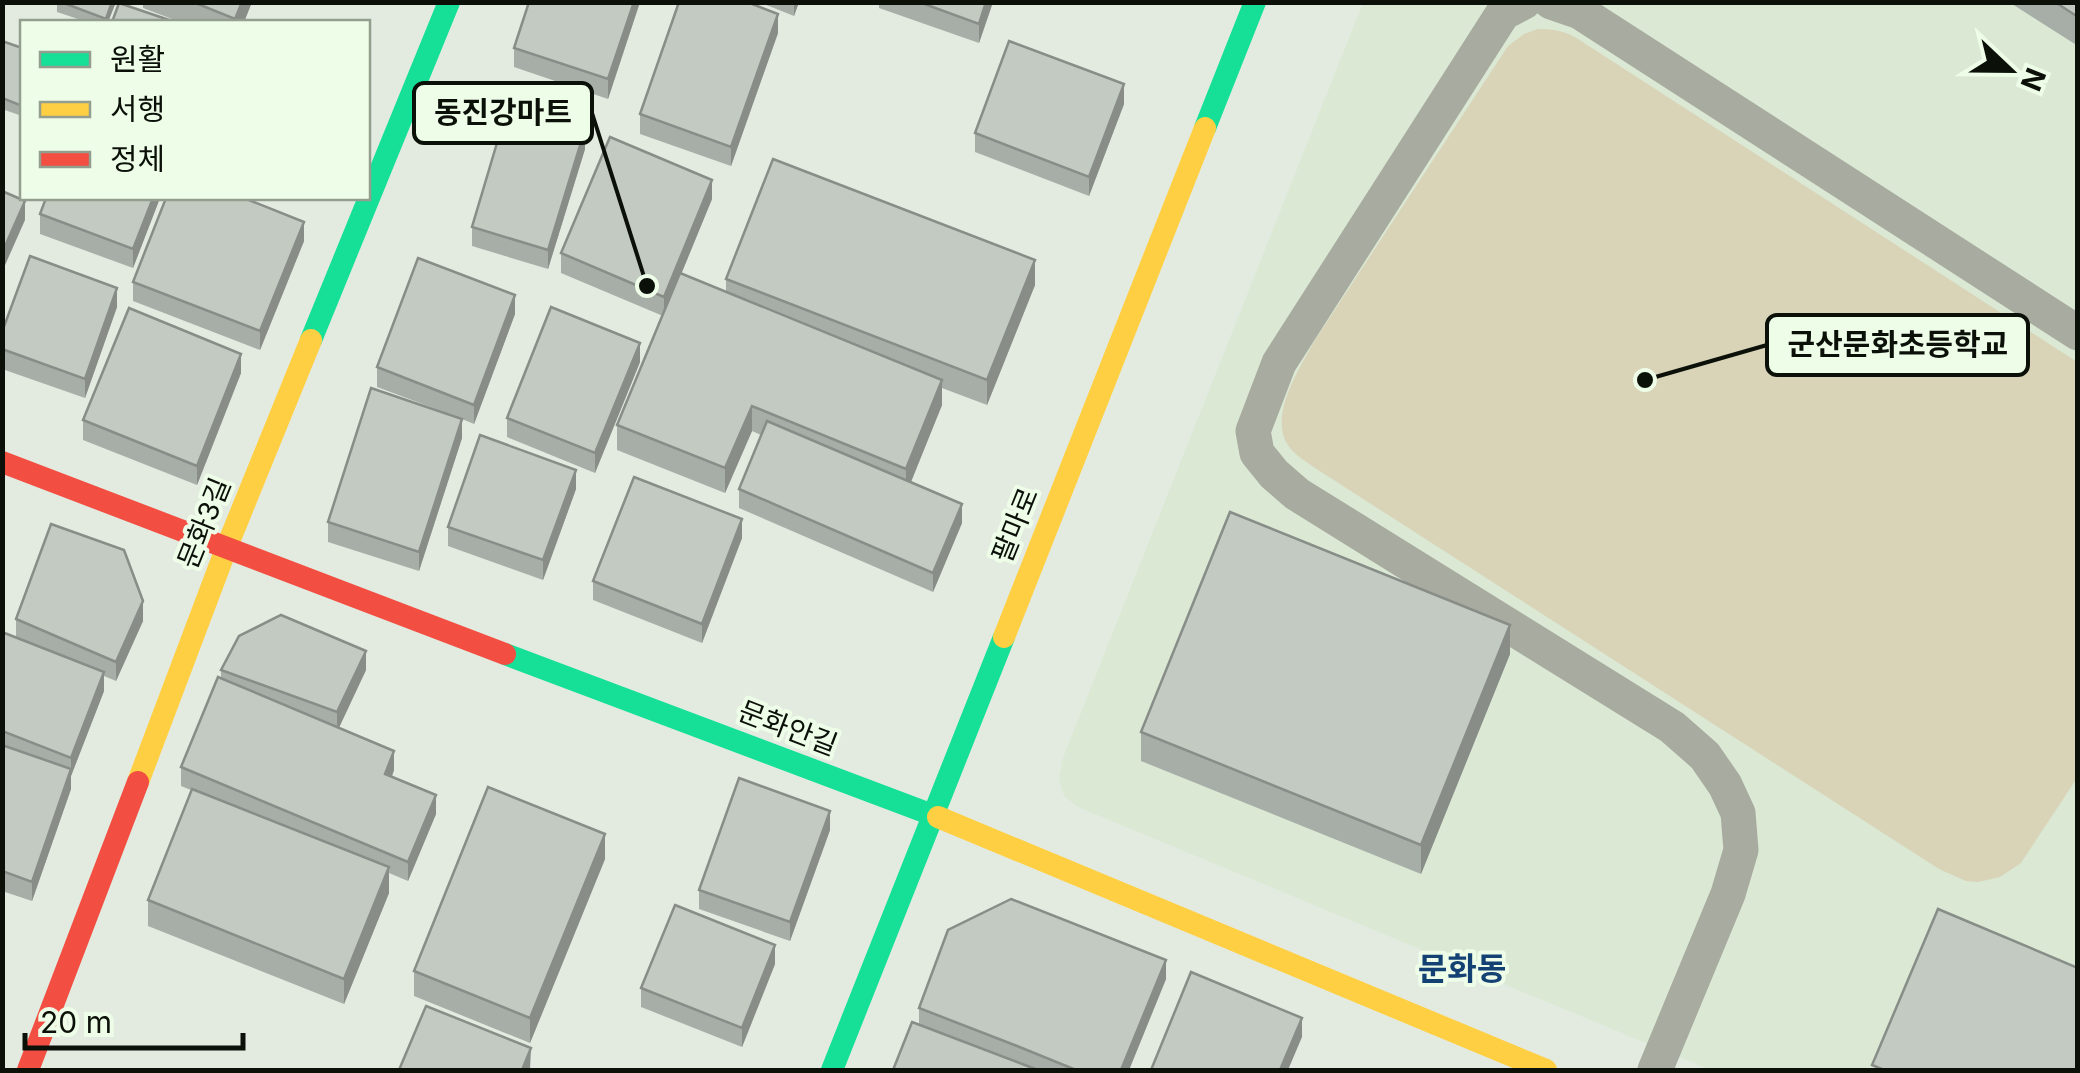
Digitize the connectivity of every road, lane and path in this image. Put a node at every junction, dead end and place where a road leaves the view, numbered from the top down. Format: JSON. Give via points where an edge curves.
{"nodes":[{"id":1,"x":448,"y":2,"type":"edge"},
{"id":2,"x":1255,"y":2,"type":"edge"},
{"id":3,"x":1524,"y":2,"type":"edge"},
{"id":4,"x":1551,"y":2,"type":"edge"},
{"id":5,"x":370,"y":194,"type":"edge"},
{"id":6,"x":368,"y":200,"type":"edge"},
{"id":7,"x":2078,"y":334,"type":"edge"},
{"id":8,"x":2,"y":462,"type":"edge"},
{"id":9,"x":226,"y":549,"type":"junction"},
{"id":10,"x":933,"y":815,"type":"junction"},
{"id":11,"x":28,"y":1070,"type":"edge"},
{"id":12,"x":832,"y":1070,"type":"edge"},
{"id":13,"x":1546,"y":1070,"type":"edge"},
{"id":14,"x":1655,"y":1070,"type":"edge"}],
"edges":[{"from":1,"to":5,"type":"street","name":"문화3길"},
{"from":2,"to":10,"type":"street","name":"팔마로"},
{"from":3,"to":14,"type":"lane","via":[[1503,13],[1279,364],[1253,431],[1258,453],[1297,494],[1672,727],[1726,785],[1738,812],[1741,850]]},
{"from":4,"to":7,"type":"lane","via":[[1580,12]]},
{"from":6,"to":9,"type":"street","name":"문화3길"},
{"from":8,"to":9,"type":"street","name":"문화안길"},
{"from":9,"to":10,"type":"street","name":"문화안길"},
{"from":9,"to":11,"type":"street","name":"문화3길"},
{"from":10,"to":12,"type":"street","name":"팔마로"},
{"from":10,"to":13,"type":"street","name":"문화안길"}]}
